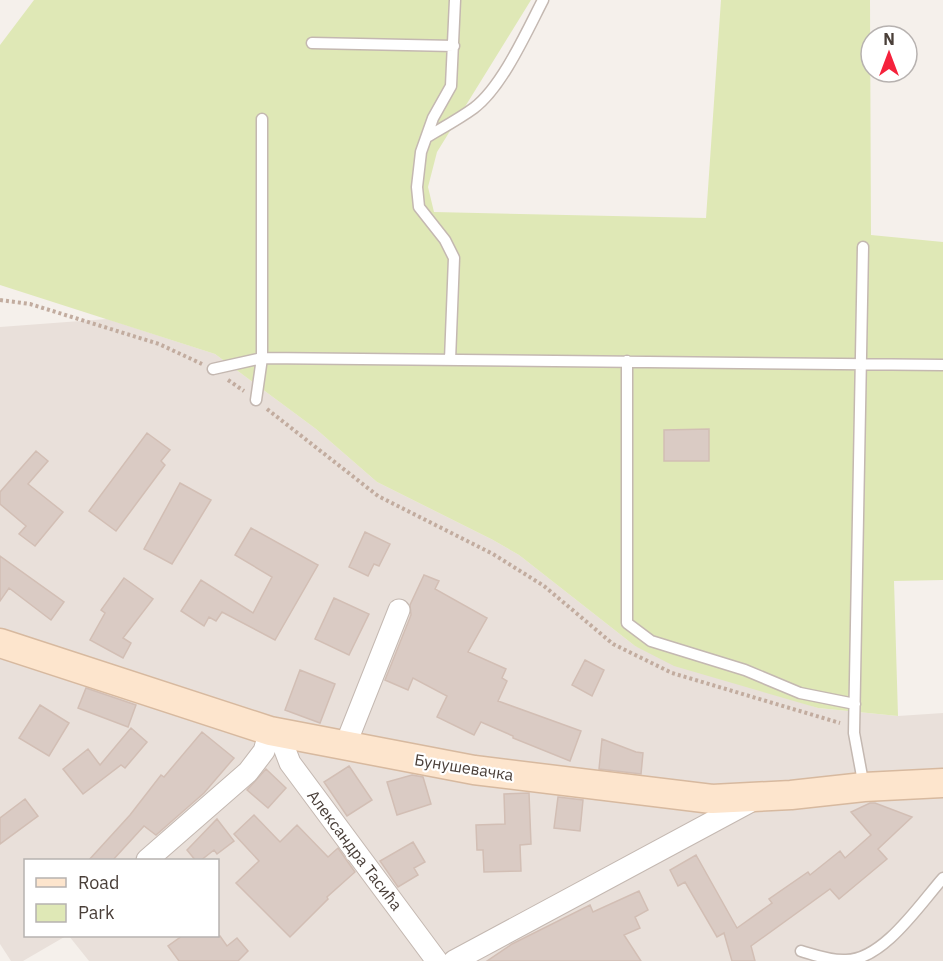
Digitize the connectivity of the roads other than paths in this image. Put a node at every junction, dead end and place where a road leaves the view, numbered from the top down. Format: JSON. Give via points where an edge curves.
{"nodes":[{"id":1,"x":454,"y":0,"type":"edge"},
{"id":2,"x":543,"y":0,"type":"edge"},
{"id":3,"x":312,"y":44,"type":"dead end"},
{"id":4,"x":454,"y":46,"type":"junction"},
{"id":5,"x":262,"y":118,"type":"dead end"},
{"id":6,"x":427,"y":137,"type":"junction"},
{"id":7,"x":863,"y":247,"type":"dead end"},
{"id":8,"x":262,"y":358,"type":"junction"},
{"id":9,"x":450,"y":360,"type":"junction"},
{"id":10,"x":627,"y":361,"type":"junction"},
{"id":11,"x":862,"y":364,"type":"junction"},
{"id":12,"x":943,"y":365,"type":"edge"},
{"id":13,"x":213,"y":369,"type":"road end"},
{"id":14,"x":256,"y":400,"type":"road end"},
{"id":15,"x":399,"y":610,"type":"dead end"},
{"id":16,"x":0,"y":643,"type":"edge"},
{"id":17,"x":855,"y":704,"type":"junction"},
{"id":18,"x":277,"y":733,"type":"junction"},
{"id":19,"x":345,"y":746,"type":"junction"},
{"id":20,"x":943,"y":783,"type":"edge"},
{"id":21,"x":864,"y":787,"type":"junction"},
{"id":22,"x":758,"y":797,"type":"junction"},
{"id":23,"x":149,"y":859,"type":"edge"},
{"id":24,"x":943,"y":878,"type":"edge"},
{"id":25,"x":801,"y":951,"type":"dead end"},
{"id":26,"x":437,"y":961,"type":"edge"},
{"id":27,"x":454,"y":961,"type":"edge"}],
"edges":[{"from":1,"to":4,"type":"lane"},
{"from":2,"to":6,"type":"lane","via":[[493,88],[475,107]]},
{"from":3,"to":4,"type":"lane"},
{"from":4,"to":6,"type":"lane","via":[[451,86]]},
{"from":5,"to":8,"type":"lane"},
{"from":6,"to":9,"type":"lane","via":[[417,187],[419,207],[454,258]]},
{"from":7,"to":11,"type":"lane"},
{"from":8,"to":9,"type":"lane"},
{"from":8,"to":13,"type":"lane"},
{"from":8,"to":14,"type":"lane"},
{"from":9,"to":10,"type":"lane"},
{"from":10,"to":11,"type":"lane"},
{"from":10,"to":17,"type":"lane","via":[[627,624],[651,641],[745,670],[800,693]]},
{"from":11,"to":12,"type":"lane"},
{"from":11,"to":17,"type":"lane"},
{"from":15,"to":19,"type":"street"},
{"from":16,"to":18,"type":"street","name":"Бунушевачка"},
{"from":17,"to":21,"type":"lane","via":[[854,733]]},
{"from":18,"to":19,"type":"street","name":"Бунушевачка"},
{"from":18,"to":23,"type":"street","via":[[248,772]]},
{"from":18,"to":26,"type":"street","name":"Александра Тасића","via":[[290,763]]},
{"from":19,"to":22,"type":"street","name":"Бунушевачка","via":[[474,770],[661,794],[712,799]]},
{"from":20,"to":21,"type":"street","name":"Бунушевачка"},
{"from":21,"to":22,"type":"street","name":"Бунушевачка"},
{"from":22,"to":27,"type":"street"},
{"from":24,"to":25,"type":"lane","via":[[892,936],[867,956],[845,961]]}]}
